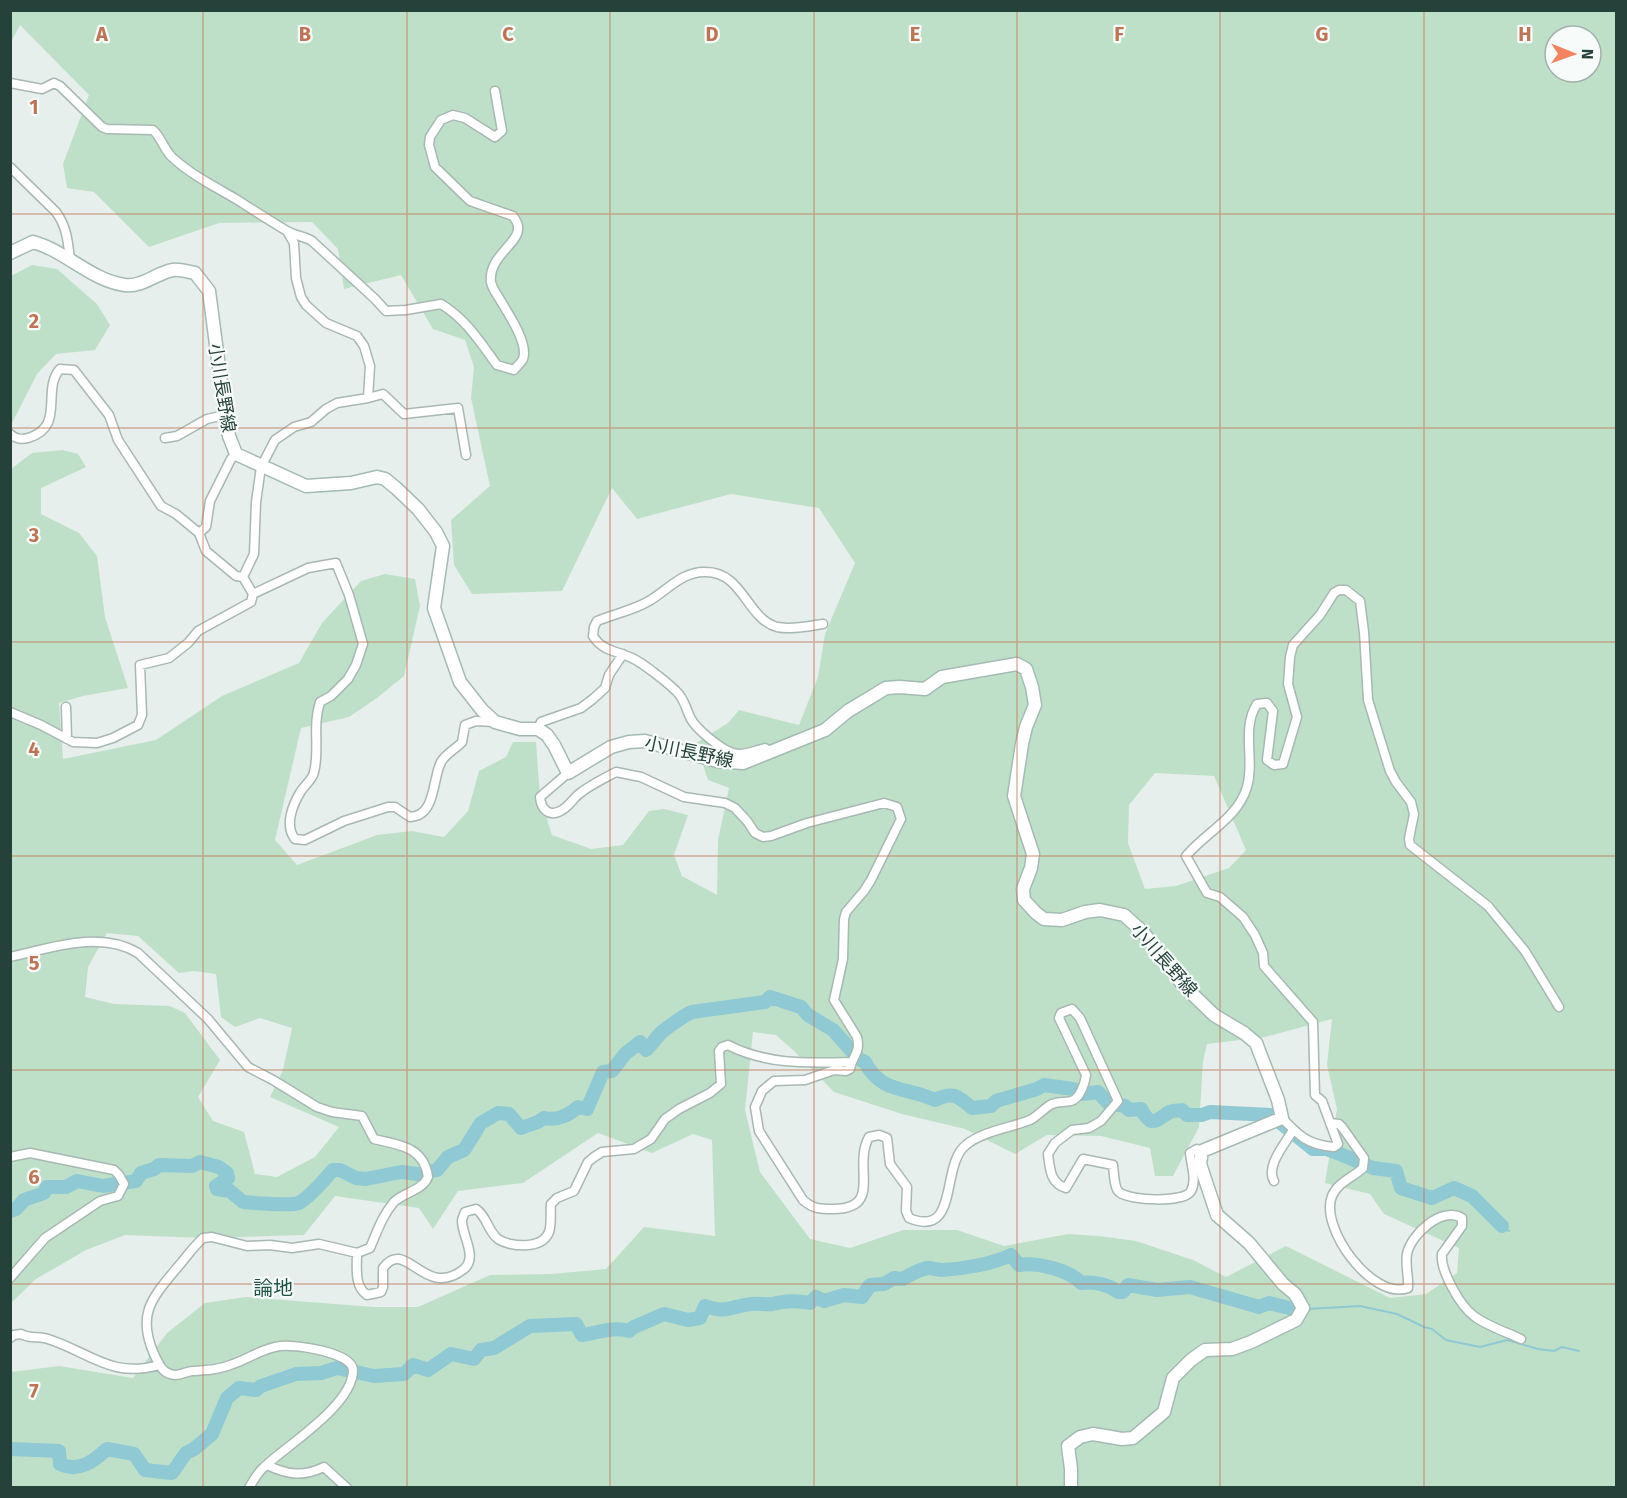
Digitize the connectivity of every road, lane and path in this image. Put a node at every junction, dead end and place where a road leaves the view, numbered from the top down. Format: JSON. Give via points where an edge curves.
{"nodes":[{"id":1,"x":10,"y":83,"type":"edge"},
{"id":2,"x":495,"y":91,"type":"dead end"},
{"id":3,"x":10,"y":167,"type":"edge"},
{"id":4,"x":287,"y":231,"type":"junction"},
{"id":5,"x":10,"y":253,"type":"edge"},
{"id":6,"x":70,"y":260,"type":"junction"},
{"id":7,"x":368,"y":398,"type":"junction"},
{"id":8,"x":225,"y":415,"type":"junction"},
{"id":9,"x":10,"y":434,"type":"edge"},
{"id":10,"x":165,"y":438,"type":"dead end"},
{"id":11,"x":236,"y":454,"type":"junction"},
{"id":12,"x":466,"y":455,"type":"dead end"},
{"id":13,"x":261,"y":467,"type":"junction"},
{"id":14,"x":199,"y":533,"type":"junction"},
{"id":15,"x":243,"y":577,"type":"junction"},
{"id":16,"x":253,"y":594,"type":"junction"},
{"id":17,"x":823,"y":624,"type":"dead end"},
{"id":18,"x":623,"y":654,"type":"junction"},
{"id":19,"x":66,"y":707,"type":"dead end"},
{"id":20,"x":10,"y":712,"type":"edge"},
{"id":21,"x":495,"y":722,"type":"junction"},
{"id":22,"x":538,"y":729,"type":"junction"},
{"id":23,"x":67,"y":739,"type":"junction"},
{"id":24,"x":771,"y":752,"type":"junction"},
{"id":25,"x":568,"y":773,"type":"junction"},
{"id":26,"x":10,"y":957,"type":"edge"},
{"id":27,"x":1559,"y":1007,"type":"dead end"},
{"id":28,"x":850,"y":1062,"type":"junction"},
{"id":29,"x":1282,"y":1118,"type":"junction"},
{"id":30,"x":1330,"y":1124,"type":"junction"},
{"id":31,"x":1293,"y":1130,"type":"junction"},
{"id":32,"x":1202,"y":1150,"type":"junction"},
{"id":33,"x":10,"y":1157,"type":"edge"},
{"id":34,"x":1274,"y":1181,"type":"dead end"},
{"id":35,"x":357,"y":1254,"type":"junction"},
{"id":36,"x":10,"y":1278,"type":"edge"},
{"id":37,"x":10,"y":1338,"type":"edge"},
{"id":38,"x":1521,"y":1339,"type":"dead end"},
{"id":39,"x":159,"y":1365,"type":"junction"},
{"id":40,"x":267,"y":1465,"type":"junction"},
{"id":41,"x":249,"y":1488,"type":"edge"},
{"id":42,"x":347,"y":1488,"type":"edge"},
{"id":43,"x":1071,"y":1488,"type":"edge"}],
"edges":[{"from":1,"to":4,"type":"street","via":[[42,89],[54,83],[107,129],[153,130],[168,153],[192,172]]},
{"from":2,"to":4,"type":"street","via":[[500,134],[495,136],[453,115],[441,120],[429,145],[435,167],[470,201],[513,216],[517,223],[517,234],[491,273],[491,285],[522,340],[522,360],[514,370],[497,365],[450,309],[441,304],[386,311],[321,248],[306,237]]},
{"from":3,"to":6,"type":"street","via":[[63,221]]},
{"from":4,"to":7,"type":"street","via":[[294,243],[296,278],[306,305],[326,323],[357,336],[364,346],[370,366]]},
{"from":5,"to":6,"type":"main road","name":"小川長野線","via":[[33,242]]},
{"from":6,"to":8,"type":"main road","name":"小川長野線","via":[[99,278],[126,285],[147,282],[174,269],[195,273],[209,291]]},
{"from":7,"to":12,"type":"street","via":[[383,394],[404,414],[458,408]]},
{"from":7,"to":13,"type":"street","via":[[337,403],[311,422],[294,427],[275,440]]},
{"from":8,"to":10,"type":"street"},
{"from":8,"to":11,"type":"main road","name":"小川長野線"},
{"from":9,"to":14,"type":"street","via":[[25,439],[41,432],[51,417],[54,376],[60,369],[74,370],[109,415],[118,440],[161,507]]},
{"from":11,"to":13,"type":"main road","name":"小川長野線"},
{"from":11,"to":14,"type":"street","via":[[210,501],[206,527]]},
{"from":13,"to":15,"type":"street","via":[[254,554]]},
{"from":13,"to":21,"type":"main road","name":"小川長野線","via":[[306,486],[385,479],[418,509],[443,546],[434,608],[448,649],[460,682]]},
{"from":14,"to":15,"type":"street","via":[[206,551],[236,576]]},
{"from":15,"to":16,"type":"street"},
{"from":16,"to":21,"type":"street","via":[[308,568],[336,563],[363,644],[348,679],[320,702],[316,713],[314,773],[297,798],[291,817],[291,834],[295,838],[305,840],[344,821],[388,807],[410,817],[423,813],[442,760],[462,742],[465,725]]},
{"from":16,"to":23,"type":"street","via":[[251,602],[198,631],[169,658],[140,665],[142,715],[138,725],[97,743]]},
{"from":17,"to":18,"type":"street","via":[[801,628],[775,626],[760,615],[731,581],[720,574],[696,573],[679,578],[649,601],[597,621],[593,636],[597,642]]},
{"from":18,"to":22,"type":"street","via":[[604,688],[592,699],[581,708],[541,722]]},
{"from":18,"to":24,"type":"street","via":[[677,691],[692,721],[722,748],[742,754],[765,748]]},
{"from":19,"to":23,"type":"street"},
{"from":20,"to":23,"type":"street"},
{"from":21,"to":22,"type":"main road"},
{"from":22,"to":25,"type":"main road","via":[[554,745]]},
{"from":24,"to":25,"type":"main road","name":"小川長野線","via":[[734,763],[645,741],[629,742],[611,747]]},
{"from":24,"to":29,"type":"main road","name":"小川長野線","via":[[825,730],[885,688],[925,689],[942,677],[1017,664],[1026,669],[1035,705],[1022,744],[1014,796],[1033,854],[1023,889],[1024,900],[1044,919],[1062,920],[1101,910],[1124,915],[1143,932],[1183,985],[1214,1015],[1256,1043]]},
{"from":25,"to":28,"type":"street","via":[[540,797],[540,806],[546,811],[561,811],[615,772],[641,777],[684,797],[735,808],[763,837],[877,804],[897,807],[901,819],[898,827],[867,886],[844,919],[843,959],[834,1000],[857,1037],[859,1049]]},
{"from":26,"to":35,"type":"street","via":[[91,942],[128,947],[208,1019],[248,1067],[317,1107],[362,1116],[374,1139],[411,1148],[427,1172],[426,1182],[394,1203],[383,1217],[370,1248]]},
{"from":27,"to":30,"type":"street","via":[[1525,951],[1488,906],[1410,845],[1414,814],[1411,802],[1390,771],[1368,700],[1360,601],[1346,590],[1339,590],[1293,645],[1288,684],[1297,717],[1283,764],[1274,765],[1267,760],[1273,711],[1267,703],[1257,704],[1252,711],[1249,778],[1242,798],[1234,812],[1186,856],[1207,893],[1221,897],[1243,917],[1263,953],[1264,966],[1313,1022],[1315,1095],[1322,1101]]},
{"from":28,"to":32,"type":"street","via":[[846,1071],[834,1070],[805,1080],[774,1081],[762,1091],[755,1107],[759,1131],[803,1200],[818,1209],[858,1204],[863,1197],[866,1142],[879,1135],[887,1138],[890,1164],[907,1187],[909,1218],[937,1218],[942,1214],[957,1155],[967,1144],[1033,1118],[1051,1104],[1076,1099],[1086,1075],[1059,1018],[1072,1009],[1080,1018],[1118,1101],[1101,1121],[1089,1128],[1072,1130],[1055,1143],[1048,1154],[1052,1179],[1066,1188],[1083,1159],[1113,1165],[1116,1188],[1121,1194],[1149,1200],[1185,1197],[1192,1189],[1190,1154]]},
{"from":28,"to":35,"type":"street","via":[[798,1064],[747,1055],[728,1045],[722,1047],[721,1084],[665,1119],[651,1139],[634,1149],[602,1152],[588,1162],[574,1191],[551,1204],[549,1233],[536,1244],[513,1246],[498,1239],[483,1213],[476,1209],[465,1212],[462,1221],[470,1258],[467,1266],[455,1276],[432,1277],[404,1260],[390,1259],[383,1268],[381,1292],[373,1295],[367,1295],[359,1286]]},
{"from":29,"to":31,"type":"street"},
{"from":29,"to":32,"type":"main road"},
{"from":30,"to":31,"type":"street","via":[[1338,1144],[1334,1147],[1310,1143]]},
{"from":30,"to":38,"type":"street","via":[[1339,1124],[1364,1158],[1363,1168],[1344,1181],[1330,1203],[1343,1245],[1362,1270],[1392,1289],[1408,1288],[1410,1245],[1432,1222],[1456,1215],[1462,1218],[1462,1226],[1442,1258],[1450,1283],[1473,1316]]},
{"from":31,"to":34,"type":"street","via":[[1272,1167]]},
{"from":32,"to":43,"type":"main road","via":[[1200,1164],[1217,1215],[1249,1243],[1303,1308],[1296,1320],[1251,1341],[1232,1349],[1205,1350],[1191,1360],[1173,1378],[1164,1412],[1133,1438],[1093,1434],[1068,1446]]},
{"from":33,"to":36,"type":"street","via":[[30,1153],[114,1170],[124,1184],[118,1196],[100,1201],[45,1238]]},
{"from":35,"to":39,"type":"street","via":[[319,1244],[292,1248],[247,1246],[203,1238],[150,1303],[146,1332]]},
{"from":37,"to":39,"type":"street","via":[[21,1334],[45,1338],[118,1368]]},
{"from":39,"to":40,"type":"street","via":[[175,1375],[211,1371],[280,1346],[303,1347],[347,1359],[352,1373],[339,1399],[312,1429]]},
{"from":40,"to":41,"type":"street"},
{"from":40,"to":42,"type":"street","via":[[280,1471],[308,1474],[324,1467]]}]}
